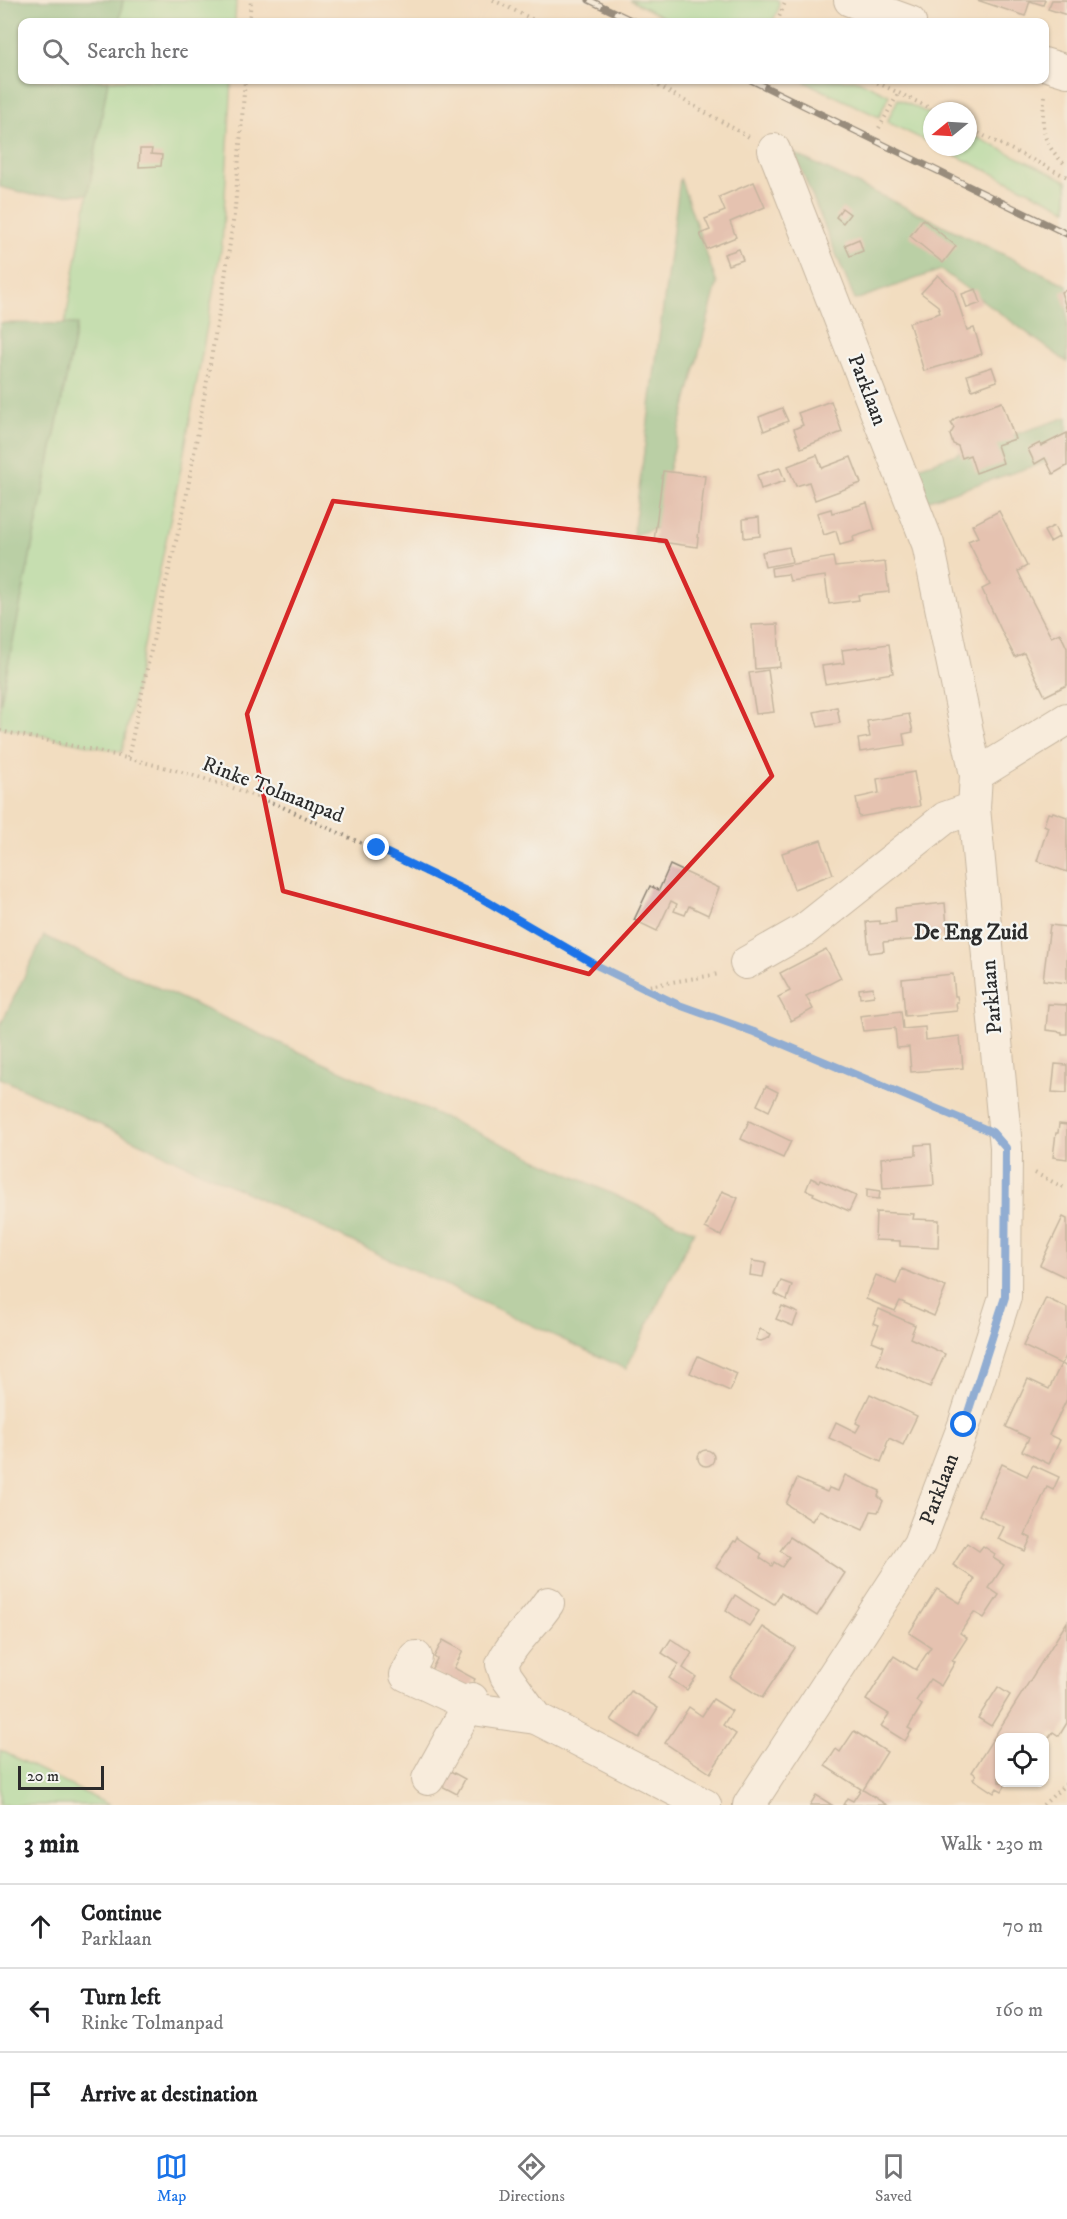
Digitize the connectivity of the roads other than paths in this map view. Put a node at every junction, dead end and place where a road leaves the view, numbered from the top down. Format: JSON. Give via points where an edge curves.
{"nodes":[{"id":1,"x":850,"y":0,"type":"edge"},
{"id":2,"x":901,"y":13,"type":"edge"},
{"id":3,"x":774,"y":150,"type":"road end"},
{"id":4,"x":1067,"y":719,"type":"edge"},
{"id":5,"x":976,"y":775,"type":"junction"},
{"id":6,"x":974,"y":808,"type":"junction"},
{"id":7,"x":746,"y":963,"type":"road end"},
{"id":8,"x":548,"y":1603,"type":"dead end"},
{"id":9,"x":416,"y":1657,"type":"dead end"},
{"id":10,"x":471,"y":1702,"type":"junction"},
{"id":11,"x":536,"y":1718,"type":"junction"},
{"id":12,"x":428,"y":1779,"type":"dead end"},
{"id":13,"x":705,"y":1805,"type":"edge"},
{"id":14,"x":749,"y":1805,"type":"edge"}],
"edges":[{"from":1,"to":2,"type":"street"},
{"from":3,"to":5,"type":"street","name":"Parklaan","via":[[928,544]]},
{"from":4,"to":5,"type":"street"},
{"from":5,"to":6,"type":"street","name":"Parklaan"},
{"from":6,"to":7,"type":"street","via":[[945,818],[804,930]]},
{"from":6,"to":14,"type":"street","name":"Parklaan","via":[[1006,1148],[1005,1297],[964,1425],[919,1544]]},
{"from":8,"to":11,"type":"street","via":[[509,1649],[502,1664],[506,1676]]},
{"from":9,"to":10,"type":"street","via":[[406,1675]]},
{"from":10,"to":11,"type":"street","via":[[480,1710]]},
{"from":10,"to":12,"type":"street"},
{"from":11,"to":13,"type":"street"}]}
